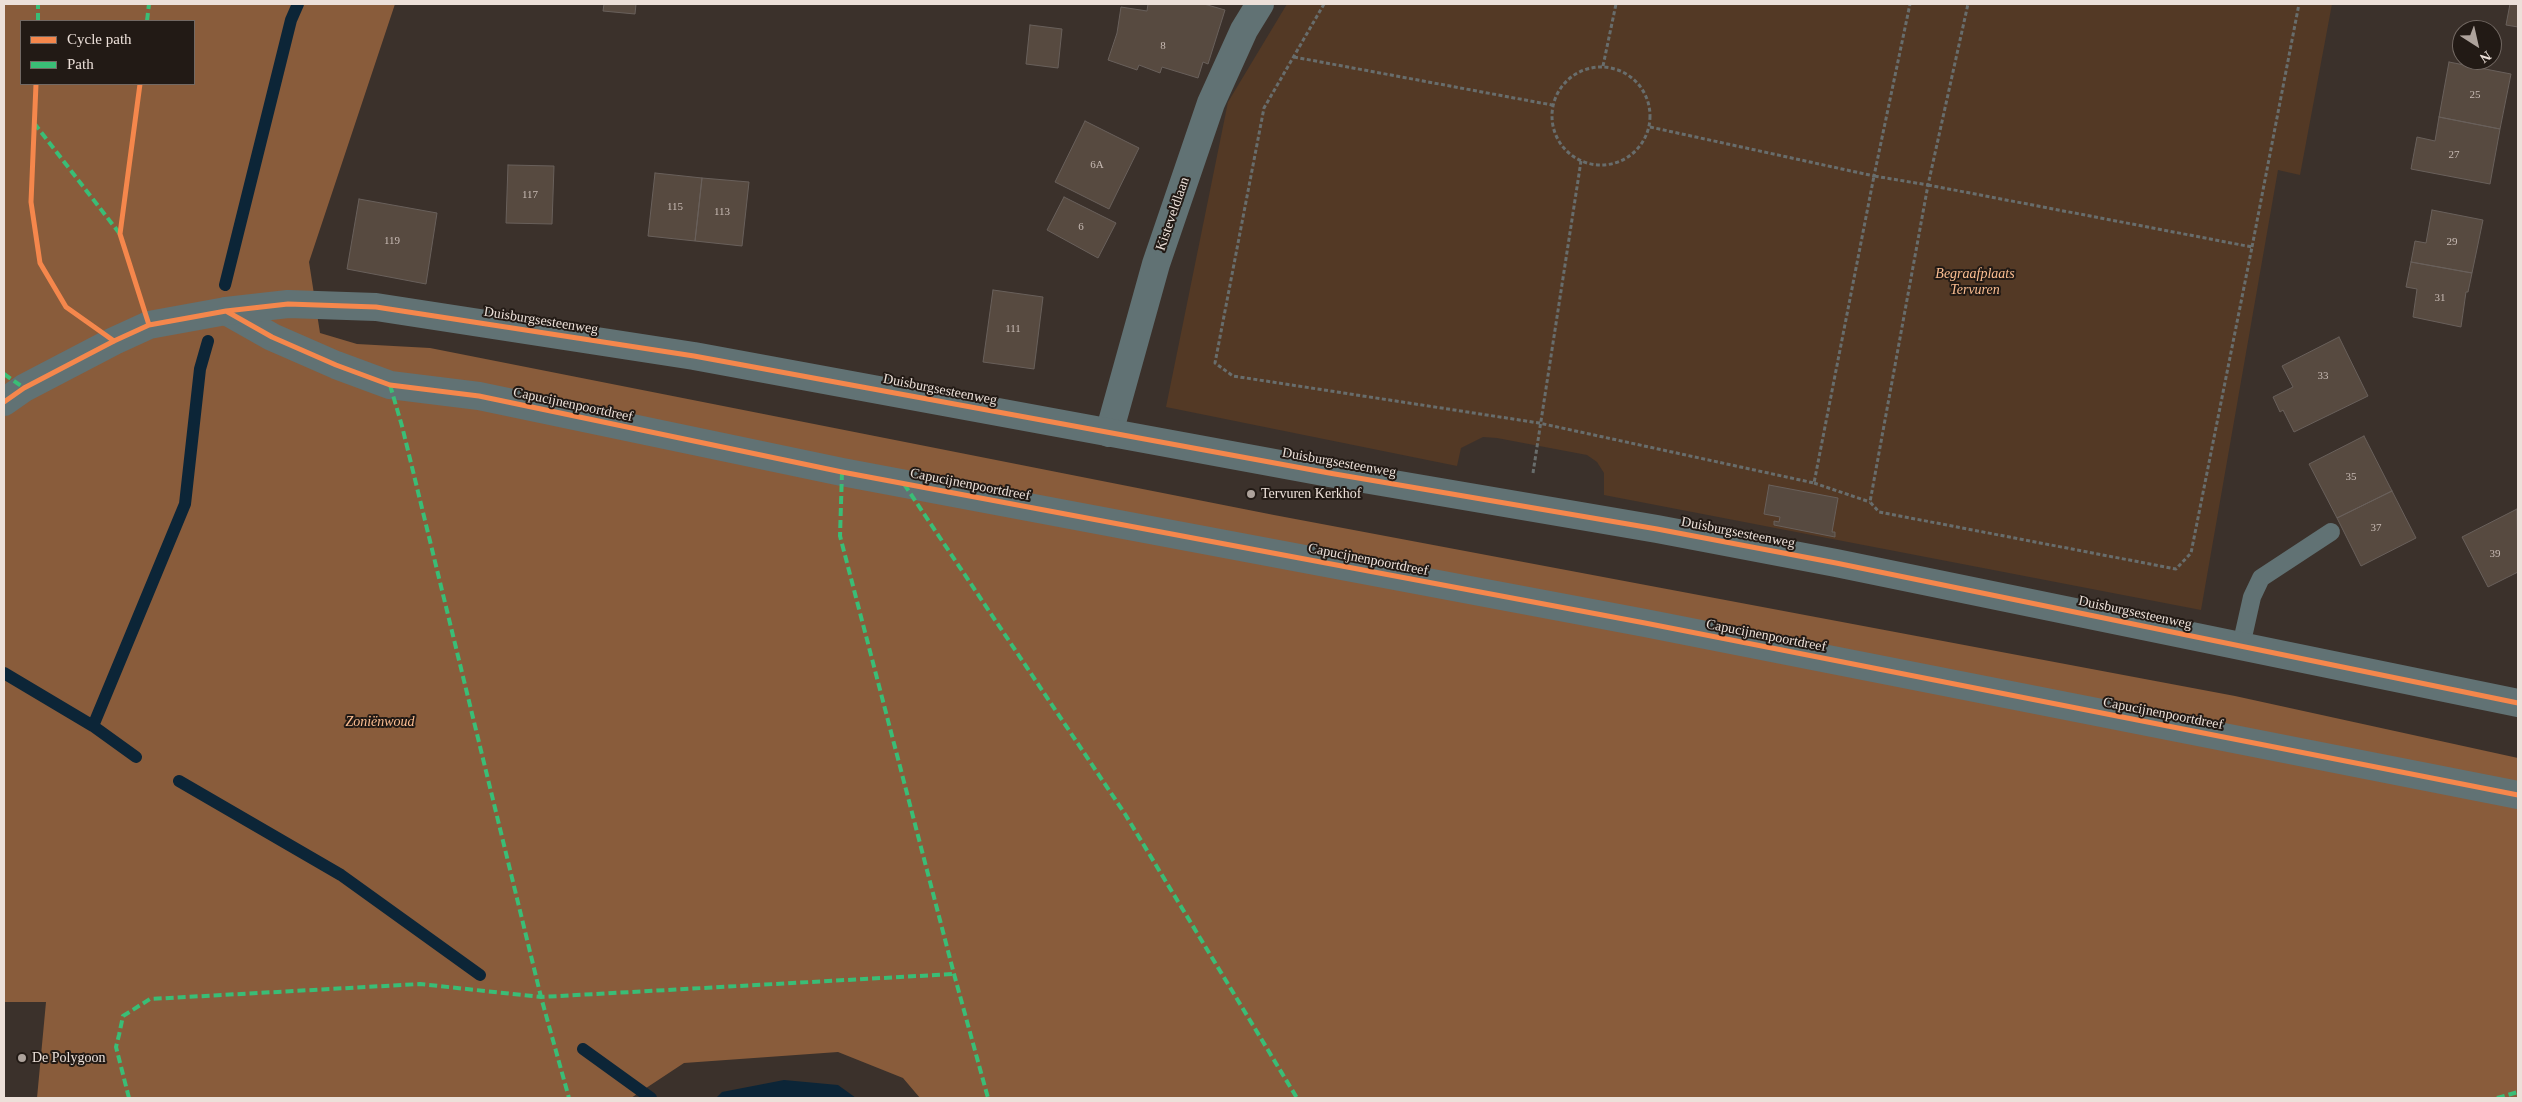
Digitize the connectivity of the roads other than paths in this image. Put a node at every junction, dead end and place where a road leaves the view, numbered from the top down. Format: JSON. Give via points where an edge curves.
{"nodes":[{"id":1,"x":1260,"y":4,"type":"edge"},
{"id":2,"x":226,"y":311,"type":"junction"},
{"id":3,"x":4,"y":402,"type":"edge"},
{"id":4,"x":1109,"y":433,"type":"junction"},
{"id":5,"x":2331,"y":532,"type":"dead end"},
{"id":6,"x":2241,"y":646,"type":"junction"},
{"id":7,"x":2518,"y":703,"type":"edge"},
{"id":8,"x":2518,"y":795,"type":"edge"}],
"edges":[{"from":1,"to":4,"type":"street","name":"Kisteveldlaan","via":[[1244,30],[1211,103],[1156,264]]},
{"from":2,"to":3,"type":"street","name":"Duisburgsesteenweg","via":[[149,325],[114,340]]},
{"from":2,"to":4,"type":"street","name":"Duisburgsesteenweg","via":[[288,304],[376,307],[694,356]]},
{"from":2,"to":8,"type":"street","name":"Capucijnenpoortdreef","via":[[272,337],[390,385],[479,396],[842,472],[1645,623]]},
{"from":4,"to":6,"type":"street","name":"Duisburgsesteenweg","via":[[1836,563]]},
{"from":5,"to":6,"type":"lane","via":[[2260,578],[2252,597]]},
{"from":6,"to":7,"type":"street","name":"Duisburgsesteenweg"}]}
